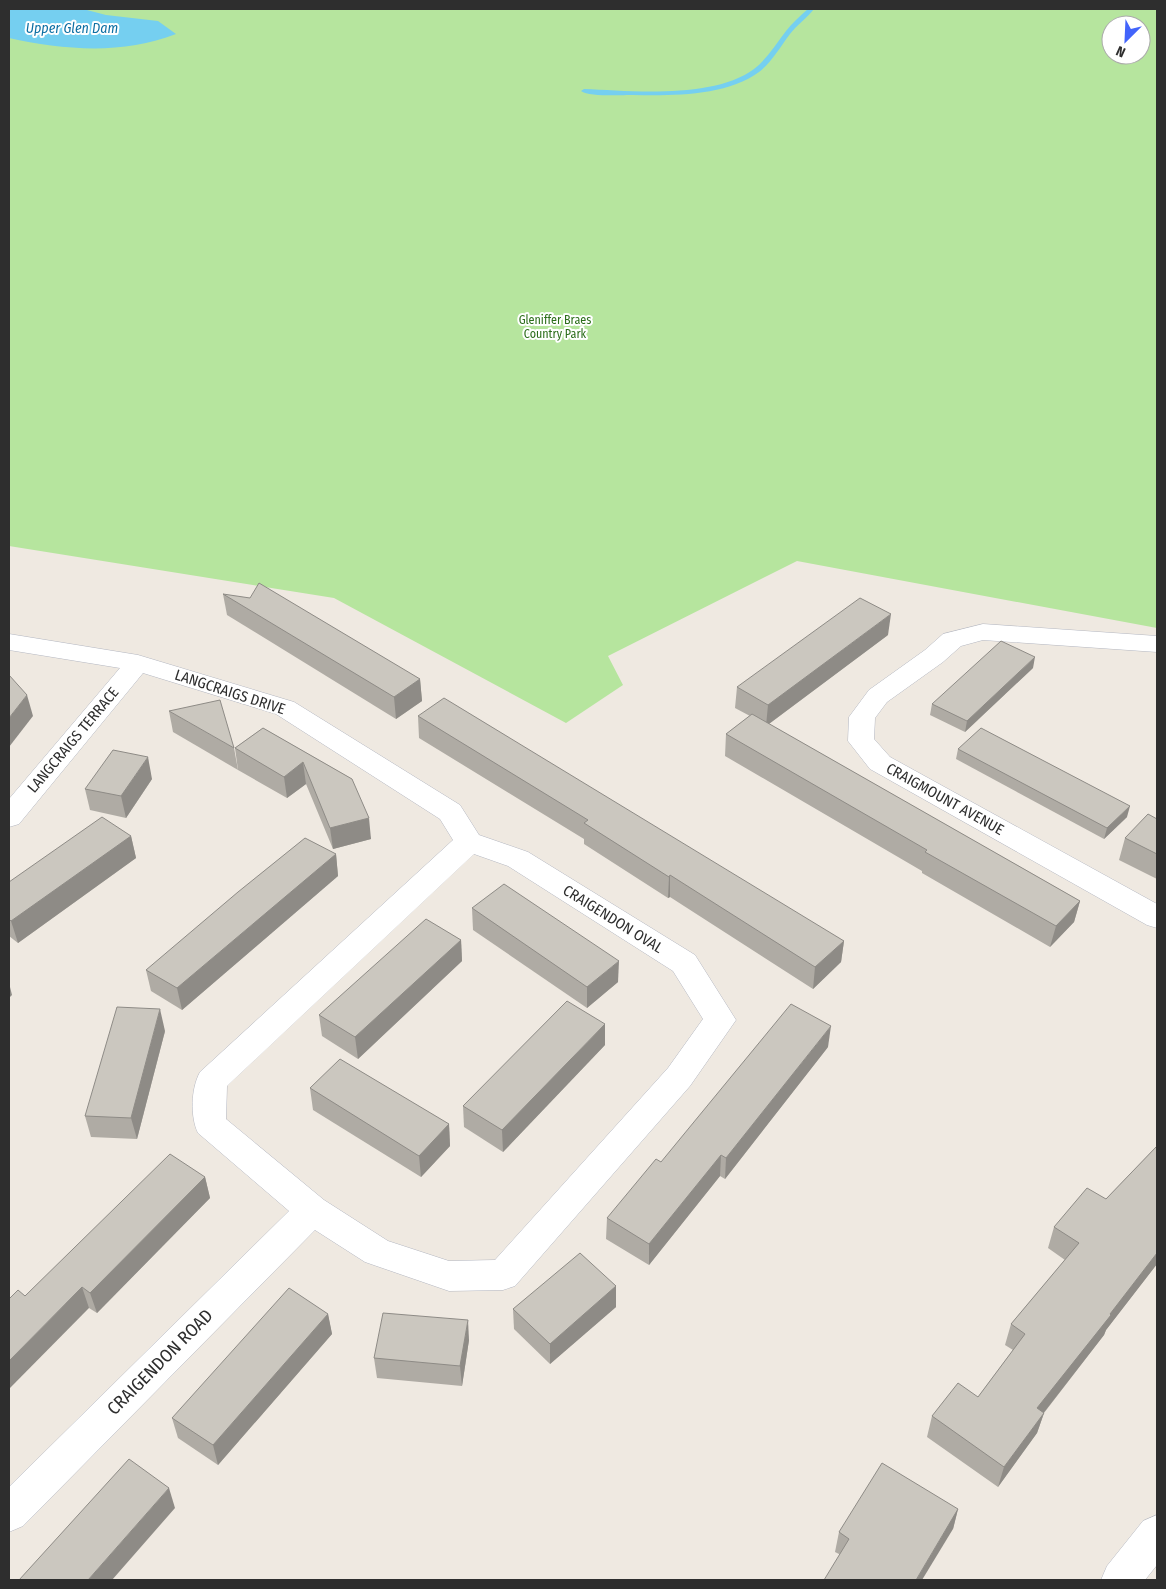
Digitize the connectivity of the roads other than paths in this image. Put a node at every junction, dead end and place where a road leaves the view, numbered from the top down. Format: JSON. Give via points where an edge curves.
{"nodes":[{"id":1,"x":9,"y":642,"type":"edge"},
{"id":2,"x":1157,"y":644,"type":"edge"},
{"id":3,"x":138,"y":663,"type":"junction"},
{"id":4,"x":9,"y":817,"type":"edge"},
{"id":5,"x":469,"y":842,"type":"junction"},
{"id":6,"x":1157,"y":917,"type":"edge"},
{"id":7,"x":312,"y":1210,"type":"junction"},
{"id":8,"x":9,"y":1513,"type":"edge"},
{"id":9,"x":1157,"y":1534,"type":"edge"},
{"id":10,"x":1121,"y":1580,"type":"edge"}],
"edges":[{"from":1,"to":3,"type":"street","name":"LANGCRAIGS DRIVE"},
{"from":2,"to":6,"type":"street","name":"CRAIGMOUNT AVENUE","via":[[982,632],[952,640],[878,696],[862,717],[862,741],[880,763]]},
{"from":3,"to":4,"type":"street","name":"LANGCRAIGS TERRACE"},
{"from":3,"to":5,"type":"street","name":"LANGCRAIGS DRIVE","via":[[285,708],[450,812]]},
{"from":5,"to":7,"type":"street","name":"CRAIGENDON OVAL","via":[[211,1081],[210,1124]]},
{"from":5,"to":7,"type":"street","name":"CRAIGENDON OVAL","via":[[518,859],[684,963],[720,1020],[679,1077],[502,1274],[448,1276],[377,1252]]},
{"from":7,"to":8,"type":"street","name":"CRAIGENDON ROAD"},
{"from":9,"to":10,"type":"street"}]}
